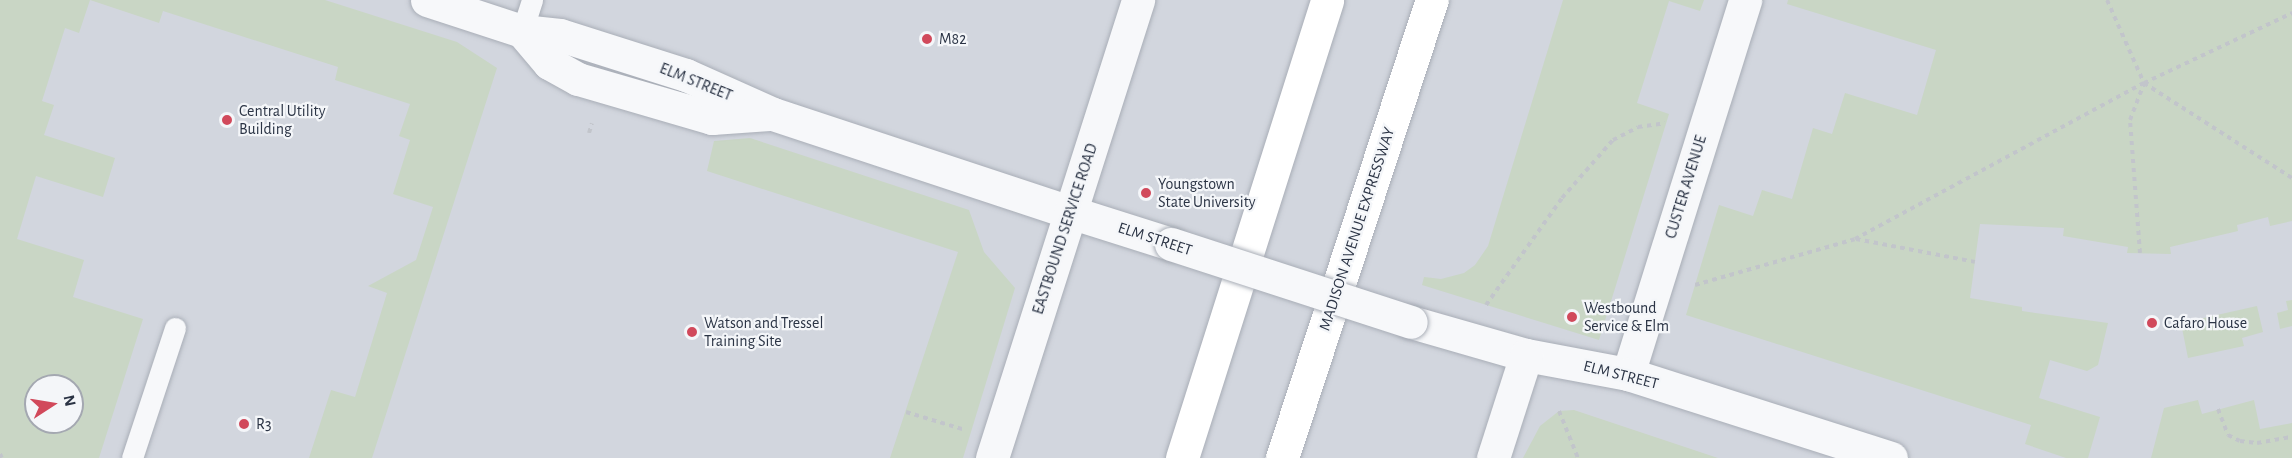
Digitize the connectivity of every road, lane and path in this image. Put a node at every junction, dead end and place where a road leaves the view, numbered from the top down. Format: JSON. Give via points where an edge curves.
{"nodes":[{"id":1,"x":427,"y":0,"type":"edge"},
{"id":2,"x":532,"y":0,"type":"edge"},
{"id":3,"x":1138,"y":0,"type":"edge"},
{"id":4,"x":1327,"y":0,"type":"edge"},
{"id":5,"x":1432,"y":0,"type":"edge"},
{"id":6,"x":1745,"y":0,"type":"edge"},
{"id":7,"x":2107,"y":0,"type":"edge"},
{"id":8,"x":495,"y":11,"type":"edge"},
{"id":9,"x":2292,"y":13,"type":"edge"},
{"id":10,"x":522,"y":32,"type":"junction"},
{"id":11,"x":2144,"y":83,"type":"junction"},
{"id":12,"x":1665,"y":123,"type":"dead end"},
{"id":13,"x":2292,"y":178,"type":"edge"},
{"id":14,"x":1070,"y":212,"type":"junction"},
{"id":15,"x":1856,"y":239,"type":"junction"},
{"id":16,"x":2140,"y":253,"type":"dead end"},
{"id":17,"x":1975,"y":262,"type":"dead end"},
{"id":18,"x":1695,"y":285,"type":"dead end"},
{"id":19,"x":1486,"y":305,"type":"dead end"},
{"id":20,"x":175,"y":328,"type":"dead end"},
{"id":21,"x":1526,"y":355,"type":"junction"},
{"id":22,"x":1628,"y":374,"type":"junction"},
{"id":23,"x":2218,"y":409,"type":"dead end"},
{"id":24,"x":1559,"y":411,"type":"dead end"},
{"id":25,"x":906,"y":412,"type":"dead end"},
{"id":26,"x":972,"y":432,"type":"dead end"},
{"id":27,"x":2292,"y":437,"type":"edge"},
{"id":28,"x":0,"y":454,"type":"edge"},
{"id":29,"x":2,"y":458,"type":"edge"},
{"id":30,"x":132,"y":458,"type":"edge"},
{"id":31,"x":992,"y":458,"type":"edge"},
{"id":32,"x":1182,"y":458,"type":"edge"},
{"id":33,"x":1282,"y":458,"type":"edge"},
{"id":34,"x":1493,"y":458,"type":"edge"},
{"id":35,"x":1578,"y":458,"type":"edge"},
{"id":36,"x":1891,"y":458,"type":"edge"}],
"edges":[{"from":1,"to":8,"type":"street"},
{"from":2,"to":10,"type":"lane"},
{"from":3,"to":14,"type":"street","name":"EASTBOUND SERVICE ROAD"},
{"from":4,"to":32,"type":"highway"},
{"from":5,"to":33,"type":"highway","name":"MADISON AVENUE EXPRESSWAY"},
{"from":6,"to":22,"type":"street","name":"CUSTER AVENUE"},
{"from":7,"to":11,"type":"path"},
{"from":8,"to":10,"type":"street"},
{"from":9,"to":11,"type":"path"},
{"from":10,"to":14,"type":"street","name":"ELM STREET","via":[[549,63],[578,79],[712,118],[773,114]]},
{"from":11,"to":13,"type":"path"},
{"from":11,"to":15,"type":"path"},
{"from":11,"to":16,"type":"path","via":[[2130,120]]},
{"from":12,"to":19,"type":"path","via":[[1638,127],[1613,140],[1562,198]]},
{"from":14,"to":21,"type":"street","name":"ELM STREET","bridge":true},
{"from":14,"to":31,"type":"street","name":"EASTBOUND SERVICE ROAD"},
{"from":15,"to":17,"type":"path"},
{"from":15,"to":18,"type":"path"},
{"from":20,"to":30,"type":"lane"},
{"from":21,"to":22,"type":"street","name":"ELM STREET"},
{"from":21,"to":34,"type":"street"},
{"from":22,"to":36,"type":"street","name":"ELM STREET"},
{"from":23,"to":27,"type":"path","via":[[2228,435],[2240,441],[2257,443]]},
{"from":24,"to":35,"type":"path"},
{"from":25,"to":26,"type":"path"},
{"from":28,"to":29,"type":"path"}]}
